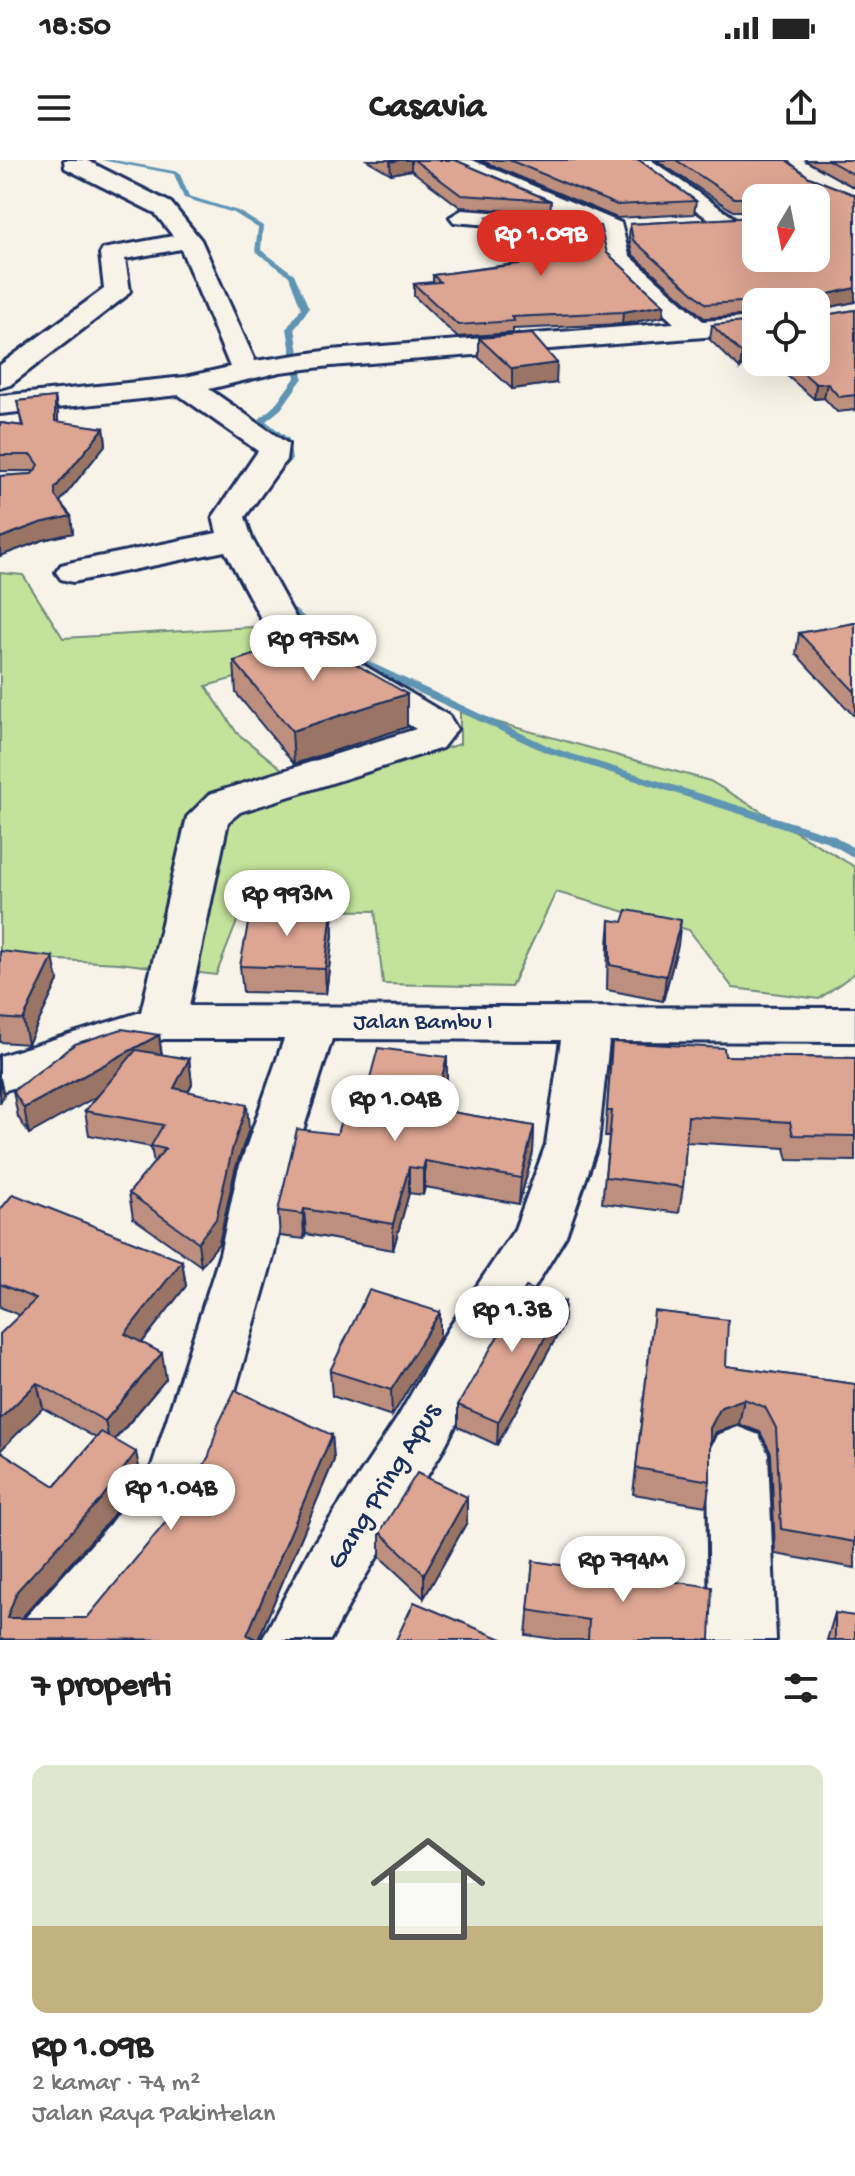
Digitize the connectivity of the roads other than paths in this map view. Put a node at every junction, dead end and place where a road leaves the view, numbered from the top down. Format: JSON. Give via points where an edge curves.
{"nodes":[{"id":1,"x":75,"y":160,"type":"edge"},
{"id":2,"x":453,"y":160,"type":"edge"},
{"id":3,"x":636,"y":160,"type":"edge"},
{"id":4,"x":462,"y":217,"type":"dead end"},
{"id":5,"x":742,"y":221,"type":"edge"},
{"id":6,"x":728,"y":222,"type":"junction"},
{"id":7,"x":685,"y":225,"type":"edge"},
{"id":8,"x":613,"y":228,"type":"junction"},
{"id":9,"x":642,"y":228,"type":"edge"},
{"id":10,"x":189,"y":240,"type":"junction"},
{"id":11,"x":742,"y":326,"type":"edge"},
{"id":12,"x":697,"y":330,"type":"junction"},
{"id":13,"x":246,"y":372,"type":"junction"},
{"id":14,"x":0,"y":379,"type":"edge"},
{"id":15,"x":185,"y":386,"type":"junction"},
{"id":16,"x":0,"y":405,"type":"edge"},
{"id":17,"x":235,"y":539,"type":"junction"},
{"id":18,"x":73,"y":572,"type":"dead end"},
{"id":19,"x":162,"y":1022,"type":"junction"},
{"id":20,"x":313,"y":1023,"type":"junction"},
{"id":21,"x":587,"y":1024,"type":"junction"},
{"id":22,"x":855,"y":1025,"type":"edge"},
{"id":23,"x":0,"y":1074,"type":"edge"},
{"id":24,"x":738,"y":1454,"type":"dead end"},
{"id":25,"x":49,"y":1640,"type":"edge"},
{"id":26,"x":295,"y":1640,"type":"edge"},
{"id":27,"x":743,"y":1640,"type":"edge"}],
"edges":[{"from":1,"to":10,"type":"street","via":[[163,208]]},
{"from":2,"to":8,"type":"street"},
{"from":3,"to":6,"type":"street"},
{"from":4,"to":8,"type":"street"},
{"from":5,"to":6,"type":"street"},
{"from":6,"to":7,"type":"street"},
{"from":8,"to":9,"type":"street"},
{"from":8,"to":12,"type":"street","via":[[617,257]]},
{"from":10,"to":13,"type":"street"},
{"from":10,"to":14,"type":"street","via":[[112,254],[117,291]]},
{"from":11,"to":12,"type":"street"},
{"from":12,"to":13,"type":"street","via":[[331,358]]},
{"from":13,"to":15,"type":"street"},
{"from":15,"to":16,"type":"street"},
{"from":15,"to":17,"type":"street","via":[[276,451],[229,517]]},
{"from":17,"to":18,"type":"street"},
{"from":17,"to":19,"type":"street","via":[[293,640],[438,729],[428,740],[214,810],[208,817]]},
{"from":19,"to":20,"type":"street","name":"Jalan Bambu I"},
{"from":19,"to":23,"type":"street","name":"Jalan Bambu I"},
{"from":20,"to":21,"type":"street","name":"Jalan Bambu I"},
{"from":20,"to":25,"type":"street","via":[[264,1171],[247,1254],[179,1479],[131,1546]]},
{"from":21,"to":22,"type":"street","name":"Jalan Bambu I"},
{"from":21,"to":26,"type":"street","name":"Gang Pring Apus","via":[[572,1144],[539,1236]]},
{"from":24,"to":27,"type":"street"}]}
